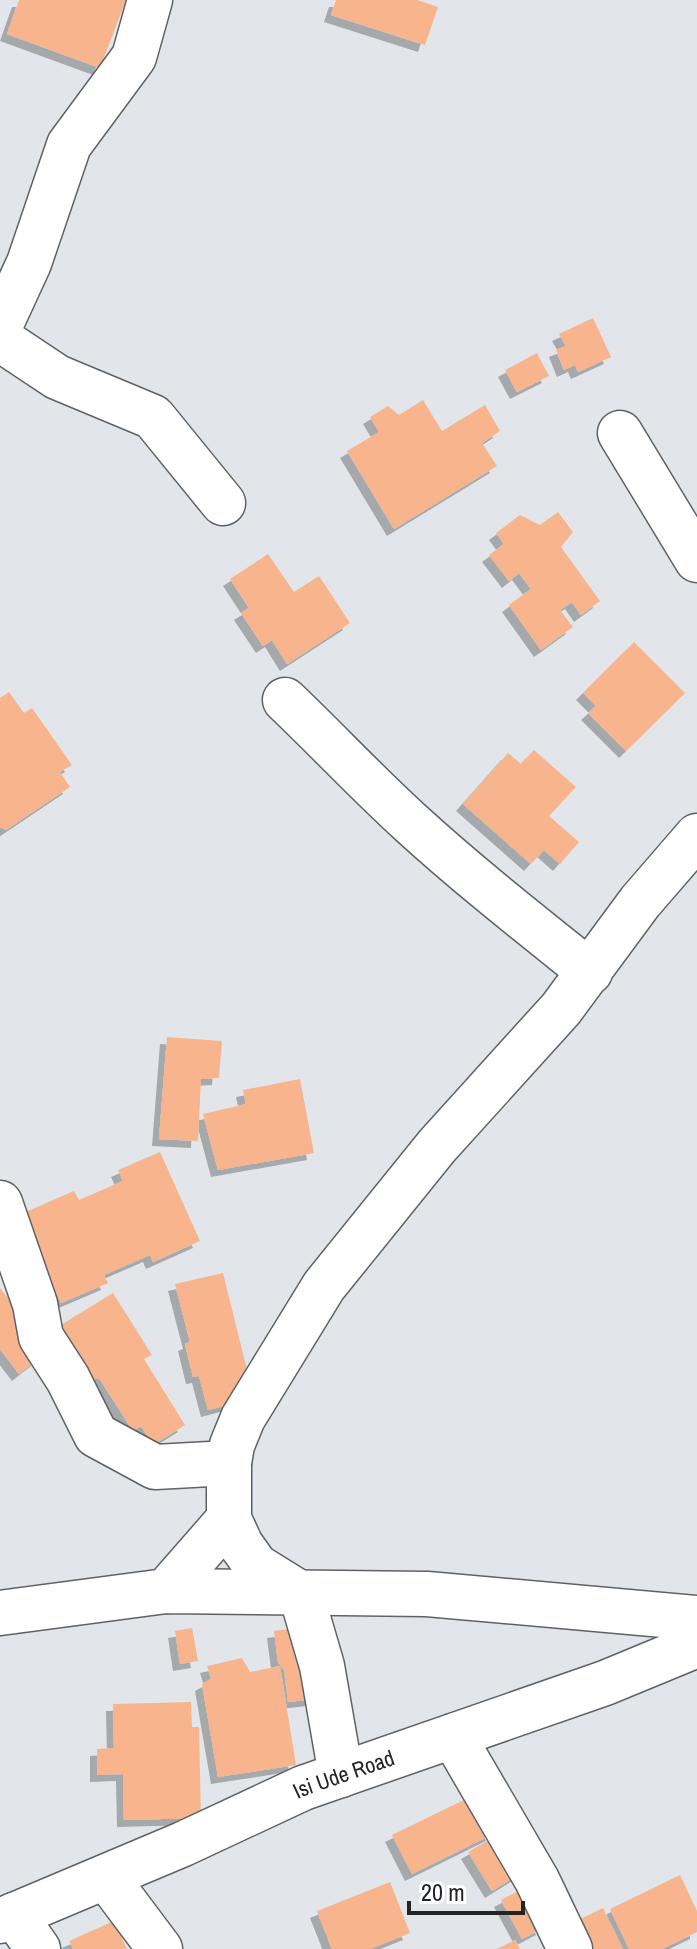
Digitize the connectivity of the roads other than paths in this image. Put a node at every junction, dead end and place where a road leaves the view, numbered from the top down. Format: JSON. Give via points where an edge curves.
{"nodes":[{"id":1,"x":150,"y":0,"type":"edge"},
{"id":2,"x":0,"y":326,"type":"edge"},
{"id":3,"x":0,"y":339,"type":"edge"},
{"id":4,"x":620,"y":433,"type":"dead end"},
{"id":5,"x":223,"y":503,"type":"dead end"},
{"id":6,"x":697,"y":560,"type":"edge"},
{"id":7,"x":285,"y":700,"type":"dead end"},
{"id":8,"x":697,"y":836,"type":"edge"},
{"id":9,"x":590,"y":972,"type":"junction"},
{"id":10,"x":0,"y":1203,"type":"edge"},
{"id":11,"x":229,"y":1463,"type":"junction"},
{"id":12,"x":229,"y":1519,"type":"junction"},
{"id":13,"x":166,"y":1591,"type":"junction"},
{"id":14,"x":301,"y":1594,"type":"junction"},
{"id":15,"x":0,"y":1613,"type":"edge"},
{"id":16,"x":697,"y":1618,"type":"edge"},
{"id":17,"x":697,"y":1645,"type":"edge"},
{"id":18,"x":453,"y":1736,"type":"junction"},
{"id":19,"x":341,"y":1775,"type":"junction"},
{"id":20,"x":106,"y":1877,"type":"junction"},
{"id":21,"x":18,"y":1928,"type":"edge"},
{"id":22,"x":160,"y":1949,"type":"edge"},
{"id":23,"x":570,"y":1949,"type":"edge"}],
"edges":[{"from":1,"to":2,"type":"street","via":[[134,57],[69,145],[29,263]]},
{"from":3,"to":5,"type":"street","via":[[57,377],[153,417]]},
{"from":4,"to":6,"type":"street"},
{"from":7,"to":9,"type":"street","via":[[435,845]]},
{"from":8,"to":9,"type":"street"},
{"from":9,"to":11,"type":"street","via":[[437,1146],[324,1286],[243,1418]]},
{"from":10,"to":11,"type":"street","via":[[41,1337],[96,1435],[155,1467]]},
{"from":11,"to":12,"type":"street"},
{"from":12,"to":13,"type":"street"},
{"from":12,"to":14,"type":"street","via":[[256,1566]]},
{"from":13,"to":14,"type":"street"},
{"from":13,"to":15,"type":"street"},
{"from":14,"to":16,"type":"street","via":[[427,1594]]},
{"from":14,"to":19,"type":"street","via":[[322,1666]]},
{"from":17,"to":18,"type":"street","name":"Isi Ude Road"},
{"from":18,"to":19,"type":"street","name":"Isi Ude Road"},
{"from":18,"to":23,"type":"street","via":[[537,1880]]},
{"from":19,"to":20,"type":"street","name":"Isi Ude Road"},
{"from":20,"to":21,"type":"street","name":"Isi Ude Road"},
{"from":20,"to":22,"type":"street"}]}
